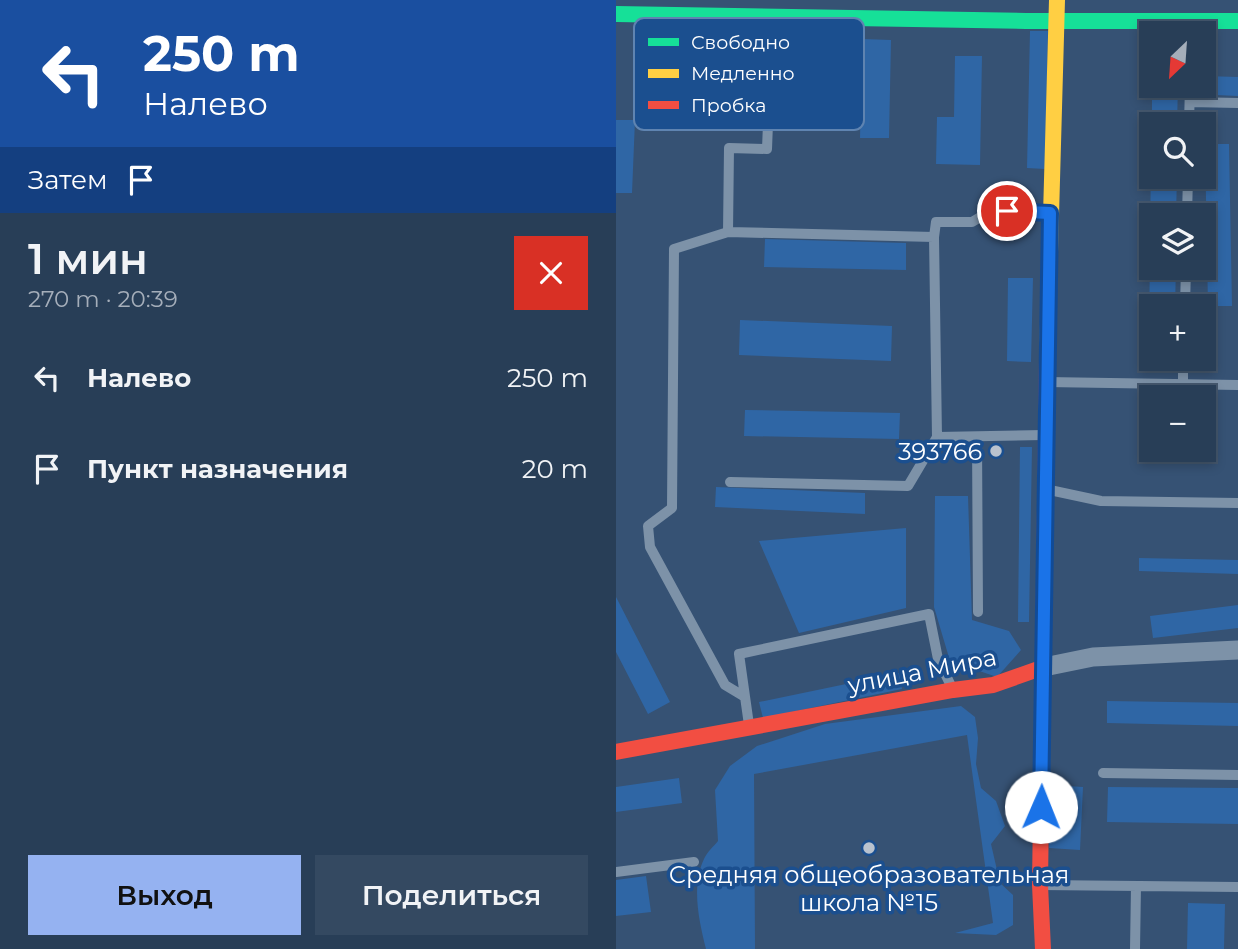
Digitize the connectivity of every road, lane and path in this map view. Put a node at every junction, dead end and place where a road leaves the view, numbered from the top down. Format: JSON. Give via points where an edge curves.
{"nodes":[{"id":1,"x":1057,"y":0,"type":"edge"},
{"id":2,"x":616,"y":14,"type":"edge"},
{"id":3,"x":772,"y":16,"type":"joint"},
{"id":4,"x":1058,"y":20,"type":"junction"},
{"id":5,"x":1238,"y":21,"type":"edge"},
{"id":6,"x":1139,"y":24,"type":"edge"},
{"id":7,"x":1216,"y":24,"type":"edge"},
{"id":8,"x":1190,"y":98,"type":"edge"},
{"id":9,"x":1190,"y":102,"type":"junction"},
{"id":10,"x":1238,"y":103,"type":"edge"},
{"id":11,"x":1190,"y":112,"type":"edge"},
{"id":12,"x":768,"y":130,"type":"edge"},
{"id":13,"x":1050,"y":213,"type":"junction"},
{"id":14,"x":728,"y":232,"type":"junction"},
{"id":15,"x":934,"y":237,"type":"junction"},
{"id":16,"x":1183,"y":371,"type":"edge"},
{"id":17,"x":1046,"y":382,"type":"junction"},
{"id":18,"x":1182,"y":385,"type":"joint"},
{"id":19,"x":1216,"y":385,"type":"edge"},
{"id":20,"x":1238,"y":385,"type":"edge"},
{"id":21,"x":1045,"y":435,"type":"junction"},
{"id":22,"x":937,"y":436,"type":"junction"},
{"id":23,"x":977,"y":437,"type":"junction"},
{"id":24,"x":730,"y":482,"type":"dead end"},
{"id":25,"x":1044,"y":489,"type":"junction"},
{"id":26,"x":1238,"y":503,"type":"edge"},
{"id":27,"x":978,"y":612,"type":"dead end"},
{"id":28,"x":1238,"y":650,"type":"edge"},
{"id":29,"x":1044,"y":667,"type":"junction"},
{"id":30,"x":953,"y":690,"type":"junction"},
{"id":31,"x":745,"y":697,"type":"junction"},
{"id":32,"x":749,"y":729,"type":"junction"},
{"id":33,"x":616,"y":752,"type":"edge"},
{"id":34,"x":1103,"y":773,"type":"dead end"},
{"id":35,"x":1238,"y":775,"type":"edge"},
{"id":36,"x":694,"y":862,"type":"dead end"},
{"id":37,"x":616,"y":872,"type":"edge"},
{"id":38,"x":1040,"y":885,"type":"junction"},
{"id":39,"x":1136,"y":886,"type":"junction"},
{"id":40,"x":1238,"y":887,"type":"edge"},
{"id":41,"x":1043,"y":949,"type":"edge"},
{"id":42,"x":1136,"y":949,"type":"edge"}],
"edges":[{"from":1,"to":4,"type":"street"},
{"from":2,"to":3,"type":"street"},
{"from":3,"to":4,"type":"street"},
{"from":4,"to":6,"type":"street"},
{"from":4,"to":13,"type":"street"},
{"from":5,"to":7,"type":"street"},
{"from":8,"to":9,"type":"lane"},
{"from":9,"to":10,"type":"lane"},
{"from":9,"to":11,"type":"lane"},
{"from":12,"to":14,"type":"lane","via":[[767,149],[729,148]]},
{"from":13,"to":15,"type":"lane","via":[[992,211],[972,222],[936,222]]},
{"from":13,"to":17,"type":"street"},
{"from":14,"to":15,"type":"lane"},
{"from":14,"to":31,"type":"lane","via":[[674,249],[672,508],[648,526],[650,547],[725,685]]},
{"from":15,"to":22,"type":"lane"},
{"from":16,"to":18,"type":"lane"},
{"from":17,"to":18,"type":"lane"},
{"from":17,"to":21,"type":"street"},
{"from":19,"to":20,"type":"lane"},
{"from":21,"to":23,"type":"lane"},
{"from":21,"to":25,"type":"street"},
{"from":22,"to":23,"type":"lane"},
{"from":22,"to":24,"type":"lane","via":[[908,486]]},
{"from":23,"to":27,"type":"lane"},
{"from":25,"to":26,"type":"lane","via":[[1101,501]]},
{"from":25,"to":29,"type":"street"},
{"from":28,"to":29,"type":"street","name":"улица Мира","via":[[1093,657]]},
{"from":29,"to":30,"type":"street","name":"улица Мира","via":[[993,685]]},
{"from":29,"to":38,"type":"street"},
{"from":30,"to":31,"type":"lane","via":[[938,659],[929,614],[739,654]]},
{"from":30,"to":32,"type":"street","name":"улица Мира"},
{"from":31,"to":32,"type":"lane"},
{"from":32,"to":33,"type":"street","name":"улица Мира"},
{"from":34,"to":35,"type":"lane"},
{"from":36,"to":37,"type":"lane"},
{"from":38,"to":39,"type":"lane"},
{"from":38,"to":41,"type":"street"},
{"from":39,"to":40,"type":"lane"},
{"from":39,"to":42,"type":"lane"}]}
